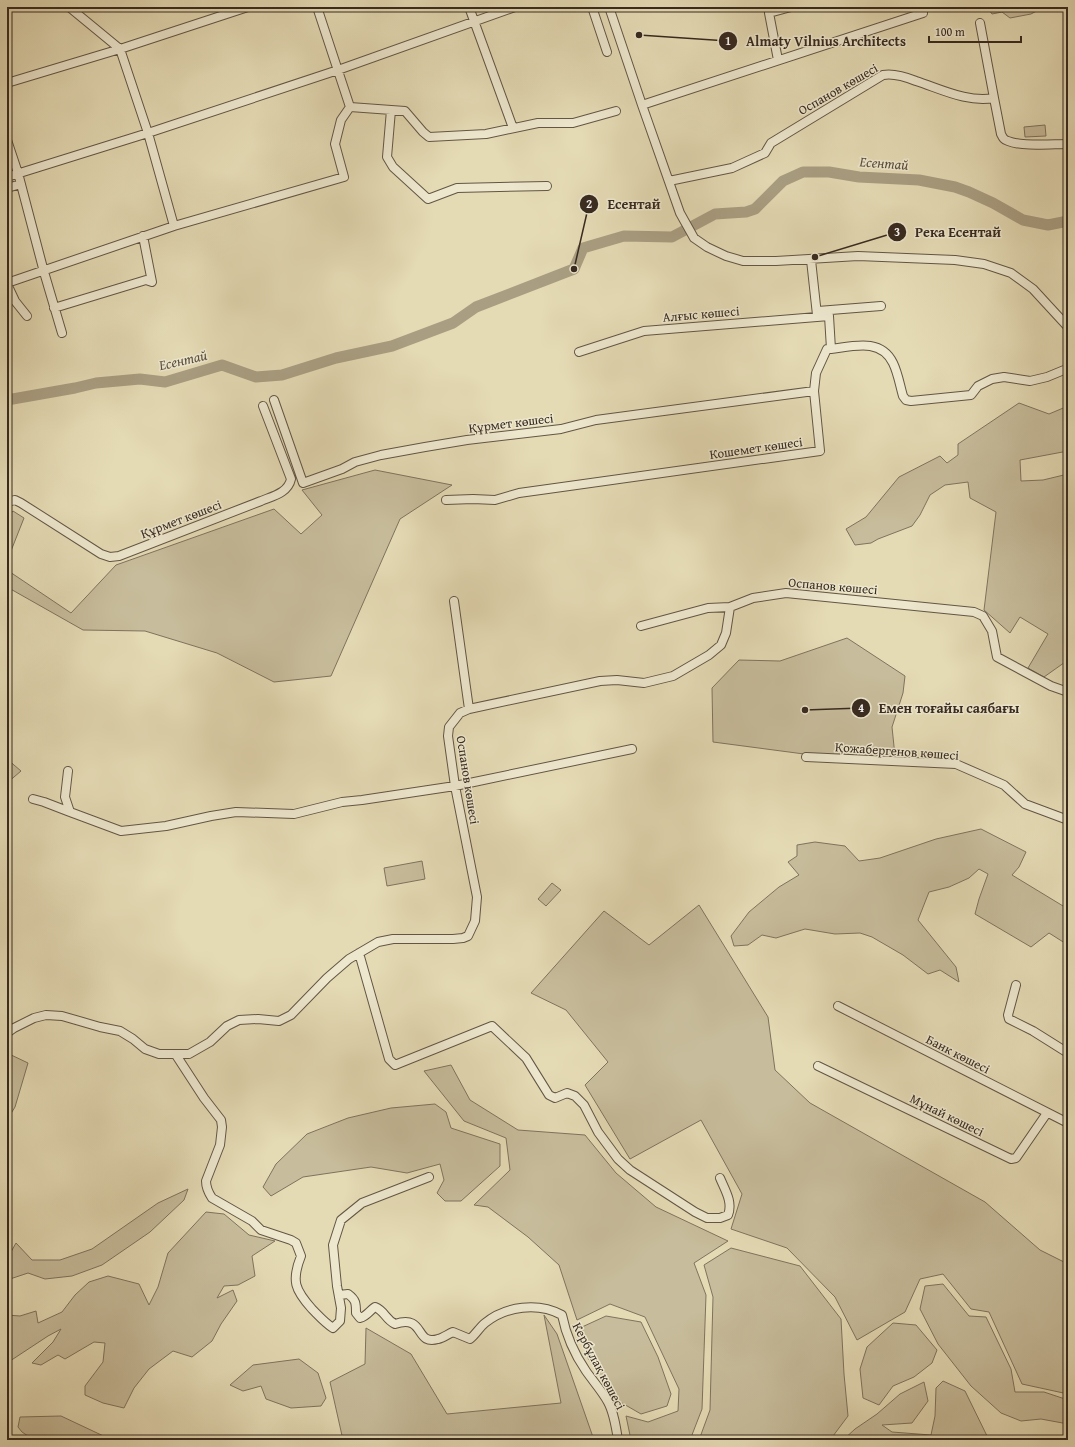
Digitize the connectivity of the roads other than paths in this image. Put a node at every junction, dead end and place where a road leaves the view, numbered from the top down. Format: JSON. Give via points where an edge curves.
{"nodes":[{"id":1,"x":69,"y":7,"type":"edge"},
{"id":2,"x":248,"y":7,"type":"edge"},
{"id":3,"x":317,"y":7,"type":"edge"},
{"id":4,"x":469,"y":7,"type":"edge"},
{"id":5,"x":514,"y":7,"type":"edge"},
{"id":6,"x":592,"y":7,"type":"edge"},
{"id":7,"x":609,"y":7,"type":"edge"},
{"id":8,"x":791,"y":7,"type":"edge"},
{"id":9,"x":923,"y":13,"type":"dead end"},
{"id":10,"x":474,"y":22,"type":"junction"},
{"id":11,"x":980,"y":23,"type":"dead end"},
{"id":12,"x":120,"y":49,"type":"junction"},
{"id":13,"x":607,"y":52,"type":"dead end"},
{"id":14,"x":778,"y":60,"type":"junction"},
{"id":15,"x":338,"y":70,"type":"junction"},
{"id":16,"x":7,"y":83,"type":"edge"},
{"id":17,"x":994,"y":98,"type":"junction"},
{"id":18,"x":642,"y":104,"type":"junction"},
{"id":19,"x":350,"y":107,"type":"junction"},
{"id":20,"x":391,"y":110,"type":"junction"},
{"id":21,"x":616,"y":111,"type":"dead end"},
{"id":22,"x":513,"y":128,"type":"junction"},
{"id":23,"x":148,"y":133,"type":"junction"},
{"id":24,"x":7,"y":140,"type":"edge"},
{"id":25,"x":1068,"y":144,"type":"edge"},
{"id":26,"x":18,"y":174,"type":"junction"},
{"id":27,"x":7,"y":176,"type":"edge"},
{"id":28,"x":669,"y":181,"type":"junction"},
{"id":29,"x":21,"y":184,"type":"junction"},
{"id":30,"x":547,"y":186,"type":"dead end"},
{"id":31,"x":7,"y":188,"type":"edge"},
{"id":32,"x":174,"y":226,"type":"junction"},
{"id":33,"x":143,"y":236,"type":"junction"},
{"id":34,"x":810,"y":260,"type":"junction"},
{"id":35,"x":44,"y":272,"type":"junction"},
{"id":36,"x":7,"y":284,"type":"edge"},
{"id":37,"x":881,"y":306,"type":"dead end"},
{"id":38,"x":54,"y":308,"type":"junction"},
{"id":39,"x":817,"y":314,"type":"junction"},
{"id":40,"x":27,"y":316,"type":"dead end"},
{"id":41,"x":1068,"y":327,"type":"edge"},
{"id":42,"x":62,"y":332,"type":"dead end"},
{"id":43,"x":831,"y":349,"type":"junction"},
{"id":44,"x":579,"y":352,"type":"dead end"},
{"id":45,"x":1068,"y":371,"type":"edge"},
{"id":46,"x":814,"y":391,"type":"junction"},
{"id":47,"x":274,"y":400,"type":"dead end"},
{"id":48,"x":263,"y":406,"type":"dead end"},
{"id":49,"x":446,"y":500,"type":"dead end"},
{"id":50,"x":7,"y":502,"type":"edge"},
{"id":51,"x":454,"y":601,"type":"dead end"},
{"id":52,"x":730,"y":607,"type":"junction"},
{"id":53,"x":641,"y":626,"type":"dead end"},
{"id":54,"x":1068,"y":692,"type":"edge"},
{"id":55,"x":469,"y":709,"type":"junction"},
{"id":56,"x":632,"y":749,"type":"dead end"},
{"id":57,"x":806,"y":757,"type":"dead end"},
{"id":58,"x":68,"y":771,"type":"dead end"},
{"id":59,"x":455,"y":786,"type":"junction"},
{"id":60,"x":33,"y":799,"type":"dead end"},
{"id":61,"x":70,"y":812,"type":"junction"},
{"id":62,"x":1068,"y":820,"type":"edge"},
{"id":63,"x":359,"y":953,"type":"junction"},
{"id":64,"x":1016,"y":985,"type":"dead end"},
{"id":65,"x":838,"y":1006,"type":"dead end"},
{"id":66,"x":7,"y":1034,"type":"edge"},
{"id":67,"x":1068,"y":1053,"type":"edge"},
{"id":68,"x":176,"y":1055,"type":"junction"},
{"id":69,"x":818,"y":1066,"type":"dead end"},
{"id":70,"x":1047,"y":1113,"type":"junction"},
{"id":71,"x":1068,"y":1123,"type":"edge"},
{"id":72,"x":429,"y":1177,"type":"dead end"},
{"id":73,"x":720,"y":1178,"type":"dead end"},
{"id":74,"x":339,"y":1294,"type":"junction"},
{"id":75,"x":618,"y":1440,"type":"edge"}],
"edges":[{"from":1,"to":12,"type":"street"},
{"from":2,"to":12,"type":"street"},
{"from":3,"to":15,"type":"street"},
{"from":4,"to":10,"type":"street"},
{"from":5,"to":10,"type":"street"},
{"from":6,"to":13,"type":"street"},
{"from":7,"to":18,"type":"street"},
{"from":8,"to":14,"type":"street","via":[[769,13]]},
{"from":9,"to":14,"type":"street"},
{"from":10,"to":15,"type":"street"},
{"from":10,"to":22,"type":"street"},
{"from":11,"to":17,"type":"street"},
{"from":12,"to":16,"type":"street"},
{"from":12,"to":23,"type":"street"},
{"from":14,"to":18,"type":"street"},
{"from":15,"to":19,"type":"street"},
{"from":15,"to":23,"type":"street"},
{"from":17,"to":25,"type":"street","via":[[1001,134],[1007,141],[1026,144]]},
{"from":17,"to":28,"type":"street","name":"Оспанов көшесі","via":[[983,100],[961,96],[905,76],[883,74],[771,143],[765,153],[732,168]]},
{"from":18,"to":28,"type":"street"},
{"from":19,"to":20,"type":"street"},
{"from":19,"to":32,"type":"street","via":[[342,120],[335,144],[344,176]]},
{"from":20,"to":22,"type":"street","via":[[405,111],[430,137],[486,134]]},
{"from":20,"to":30,"type":"street","via":[[387,157],[393,167],[428,198],[457,188]]},
{"from":21,"to":22,"type":"street","via":[[572,123],[538,123]]},
{"from":23,"to":26,"type":"street"},
{"from":23,"to":32,"type":"street"},
{"from":24,"to":26,"type":"street"},
{"from":26,"to":27,"type":"street"},
{"from":26,"to":29,"type":"street"},
{"from":28,"to":34,"type":"street","via":[[680,213],[694,238],[707,247],[743,261]]},
{"from":29,"to":31,"type":"street"},
{"from":29,"to":35,"type":"street"},
{"from":32,"to":33,"type":"street"},
{"from":33,"to":35,"type":"street"},
{"from":33,"to":38,"type":"street","via":[[152,282],[146,280]]},
{"from":34,"to":39,"type":"street"},
{"from":34,"to":41,"type":"street","via":[[858,256],[955,260],[984,264],[1011,273],[1034,289]]},
{"from":35,"to":36,"type":"street"},
{"from":35,"to":38,"type":"street"},
{"from":36,"to":40,"type":"street","via":[[12,298]]},
{"from":37,"to":39,"type":"street","name":"Алғыс көшесі"},
{"from":38,"to":42,"type":"street"},
{"from":39,"to":43,"type":"street","name":"Алғыс көшесі","via":[[829,316]]},
{"from":39,"to":44,"type":"street","name":"Алғыс көшесі","via":[[644,331]]},
{"from":43,"to":45,"type":"street","via":[[856,345],[876,346],[885,351],[893,363],[903,396],[911,401],[971,395],[978,386],[992,379],[1004,377],[1030,381]]},
{"from":43,"to":46,"type":"street","name":"Кошемет көшесі","via":[[827,349],[816,373]]},
{"from":46,"to":47,"type":"street","name":"Құрмет көшесі","via":[[596,420],[560,429],[425,447],[355,462],[304,483]]},
{"from":46,"to":49,"type":"street","name":"Кошемет көшесі","via":[[820,451],[519,493],[495,500]]},
{"from":48,"to":50,"type":"street","name":"Құрмет көшесі","via":[[291,479],[290,486],[283,492],[119,556],[101,554],[21,503],[15,500]]},
{"from":51,"to":55,"type":"street"},
{"from":52,"to":53,"type":"street","via":[[708,608]]},
{"from":52,"to":54,"type":"street","name":"Оспанов көшесі","via":[[753,598],[786,593],[974,612],[983,616],[992,631],[997,657],[1051,686]]},
{"from":52,"to":55,"type":"street","name":"Оспанов көшесі","via":[[726,633],[721,645],[673,676],[644,683],[600,681]]},
{"from":55,"to":59,"type":"street","name":"Оспанов көшесі","via":[[460,713],[449,727]]},
{"from":56,"to":59,"type":"street"},
{"from":57,"to":62,"type":"street","name":"Қожабергенов көшесі","via":[[956,764],[1004,785],[1025,804]]},
{"from":58,"to":61,"type":"street","via":[[65,797]]},
{"from":59,"to":61,"type":"street","via":[[342,802],[294,814],[236,812],[166,826],[121,830]]},
{"from":59,"to":63,"type":"street","name":"Оспанов көшесі","via":[[477,897],[475,921],[468,936],[453,939],[393,939],[378,942]]},
{"from":60,"to":61,"type":"street"},
{"from":63,"to":68,"type":"street","name":"Оспанов көшесі","via":[[327,978],[291,1015],[279,1021],[258,1018],[239,1020],[189,1054]]},
{"from":63,"to":73,"type":"street","via":[[389,1059],[395,1065],[492,1026],[526,1058],[550,1095],[555,1098],[567,1093],[575,1096],[584,1105],[598,1132],[618,1159],[630,1170],[707,1218],[728,1215],[731,1207]]},
{"from":64,"to":67,"type":"street","via":[[1009,1019]]},
{"from":65,"to":70,"type":"street","name":"Банк көшесі"},
{"from":66,"to":68,"type":"street","name":"Оспанов көшесі","via":[[34,1018],[46,1015],[62,1016],[120,1031],[145,1049],[159,1054]]},
{"from":68,"to":74,"type":"street","via":[[221,1120],[220,1145],[206,1181],[212,1198],[252,1221],[261,1230],[296,1243],[301,1256],[295,1273],[299,1294],[333,1328],[340,1321]]},
{"from":69,"to":70,"type":"street","name":"Мұнай көшесі","via":[[1011,1159],[1016,1158]]},
{"from":70,"to":71,"type":"street","name":"Банк көшесі"},
{"from":72,"to":74,"type":"street","via":[[362,1203],[341,1220],[333,1245]]},
{"from":74,"to":75,"type":"street","name":"Кербұлақ көшесі","via":[[348,1294],[355,1299],[356,1313],[360,1318],[375,1308],[381,1310],[395,1324],[411,1322],[430,1341],[453,1332],[470,1339],[497,1315],[520,1308],[540,1307],[562,1315],[573,1348],[608,1402],[616,1424]]}]}
